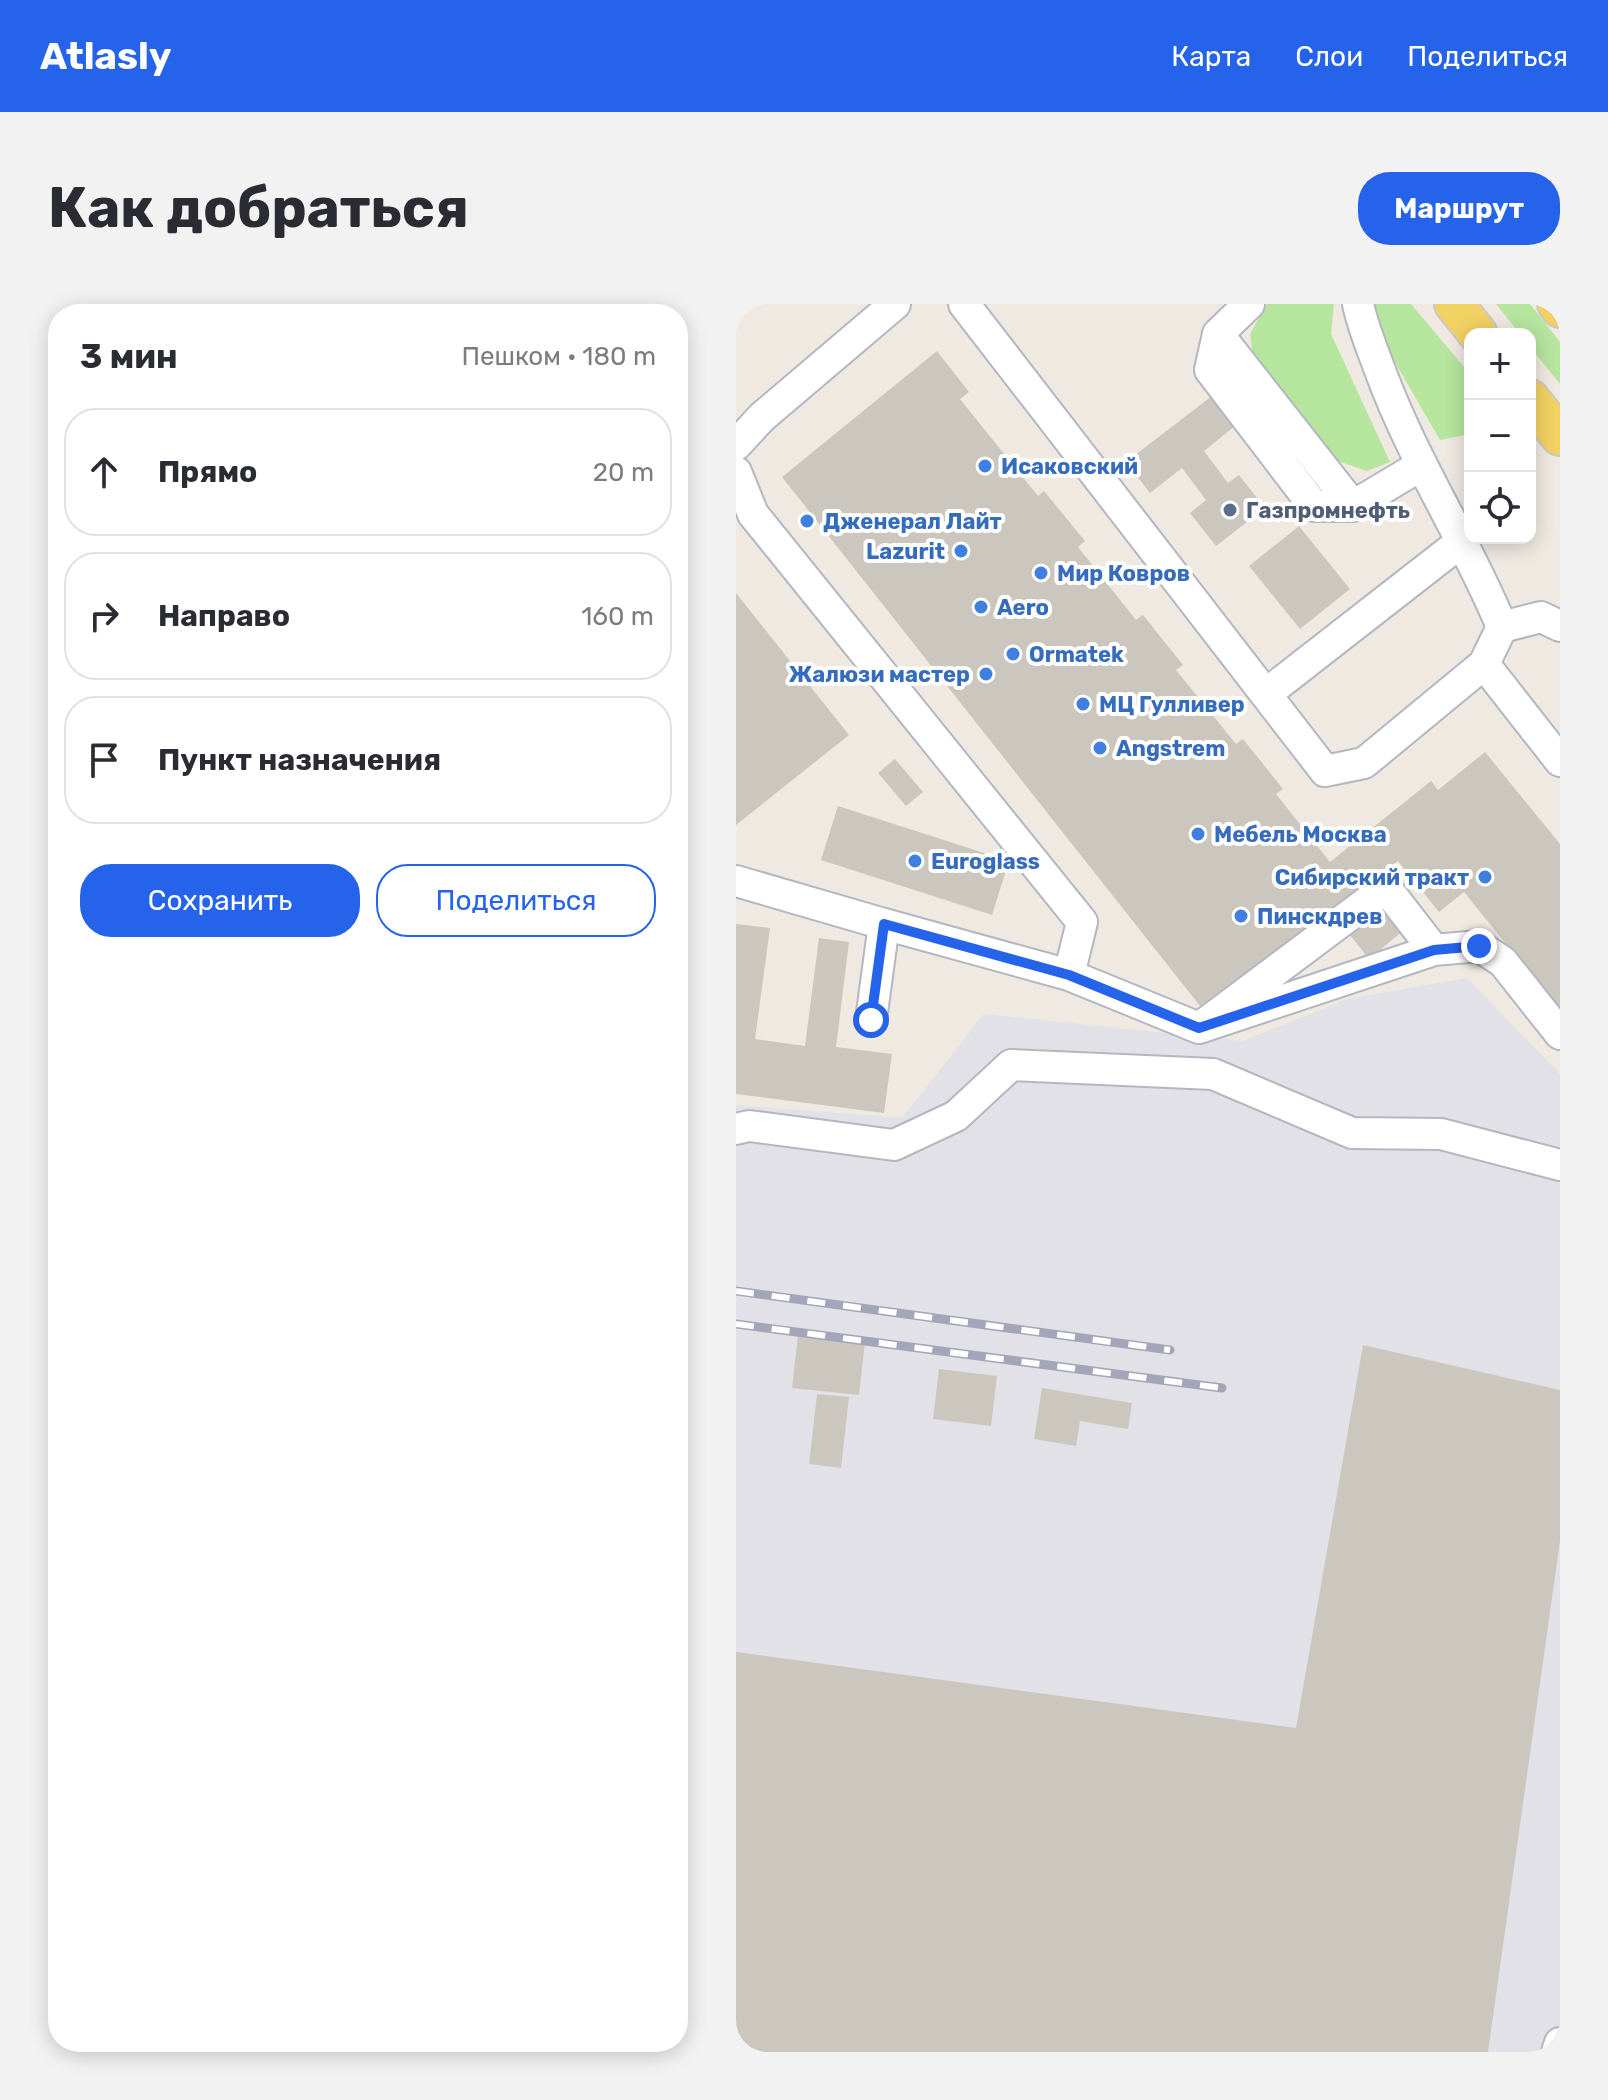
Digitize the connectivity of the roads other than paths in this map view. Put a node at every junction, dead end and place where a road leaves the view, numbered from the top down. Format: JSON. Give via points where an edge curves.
{"nodes":[{"id":1,"x":895,"y":304,"type":"edge"},
{"id":2,"x":964,"y":304,"type":"edge"},
{"id":3,"x":1249,"y":304,"type":"edge"},
{"id":4,"x":1358,"y":304,"type":"edge"},
{"id":5,"x":1454,"y":304,"type":"edge"},
{"id":6,"x":1473,"y":328,"type":"edge"},
{"id":7,"x":1531,"y":400,"type":"edge"},
{"id":8,"x":749,"y":415,"type":"edge"},
{"id":9,"x":1560,"y":436,"type":"edge"},
{"id":10,"x":736,"y":445,"type":"edge"},
{"id":11,"x":1420,"y":466,"type":"junction"},
{"id":12,"x":736,"y":472,"type":"edge"},
{"id":13,"x":1461,"y":542,"type":"junction"},
{"id":14,"x":1560,"y":626,"type":"edge"},
{"id":15,"x":1502,"y":627,"type":"junction"},
{"id":16,"x":1484,"y":664,"type":"junction"},
{"id":17,"x":1266,"y":694,"type":"junction"},
{"id":18,"x":1560,"y":761,"type":"edge"},
{"id":19,"x":736,"y":881,"type":"edge"},
{"id":20,"x":884,"y":924,"type":"junction"},
{"id":21,"x":1434,"y":950,"type":"junction"},
{"id":22,"x":1069,"y":975,"type":"junction"},
{"id":23,"x":871,"y":1020,"type":"dead end"},
{"id":24,"x":1199,"y":1028,"type":"junction"},
{"id":25,"x":1560,"y":1034,"type":"edge"},
{"id":26,"x":736,"y":1129,"type":"edge"},
{"id":27,"x":1560,"y":1165,"type":"edge"},
{"id":28,"x":1560,"y":2043,"type":"edge"},
{"id":29,"x":1557,"y":2052,"type":"edge"}],
"edges":[{"from":1,"to":8,"type":"lane"},
{"from":2,"to":17,"type":"lane"},
{"from":3,"to":11,"type":"lane","via":[[1218,334],[1210,370],[1314,506],[1353,506]]},
{"from":4,"to":11,"type":"lane"},
{"from":5,"to":6,"type":"main road"},
{"from":7,"to":9,"type":"main road"},
{"from":8,"to":10,"type":"lane"},
{"from":11,"to":13,"type":"lane"},
{"from":12,"to":22,"type":"lane","via":[[753,514],[1082,922]]},
{"from":13,"to":15,"type":"lane"},
{"from":13,"to":17,"type":"lane"},
{"from":14,"to":15,"type":"lane","via":[[1541,617]]},
{"from":15,"to":16,"type":"lane"},
{"from":16,"to":17,"type":"lane","via":[[1364,763],[1325,771]]},
{"from":16,"to":18,"type":"lane"},
{"from":19,"to":20,"type":"lane"},
{"from":20,"to":22,"type":"lane"},
{"from":20,"to":23,"type":"lane"},
{"from":21,"to":24,"type":"lane"},
{"from":21,"to":24,"type":"lane","via":[[1386,888]]},
{"from":21,"to":25,"type":"lane","via":[[1479,946],[1503,962]]},
{"from":22,"to":24,"type":"lane"},
{"from":26,"to":27,"type":"lane","via":[[749,1126],[894,1145],[956,1116],[1011,1065],[1119,1068],[1213,1074],[1352,1133],[1441,1134]]},
{"from":28,"to":29,"type":"lane"}]}
